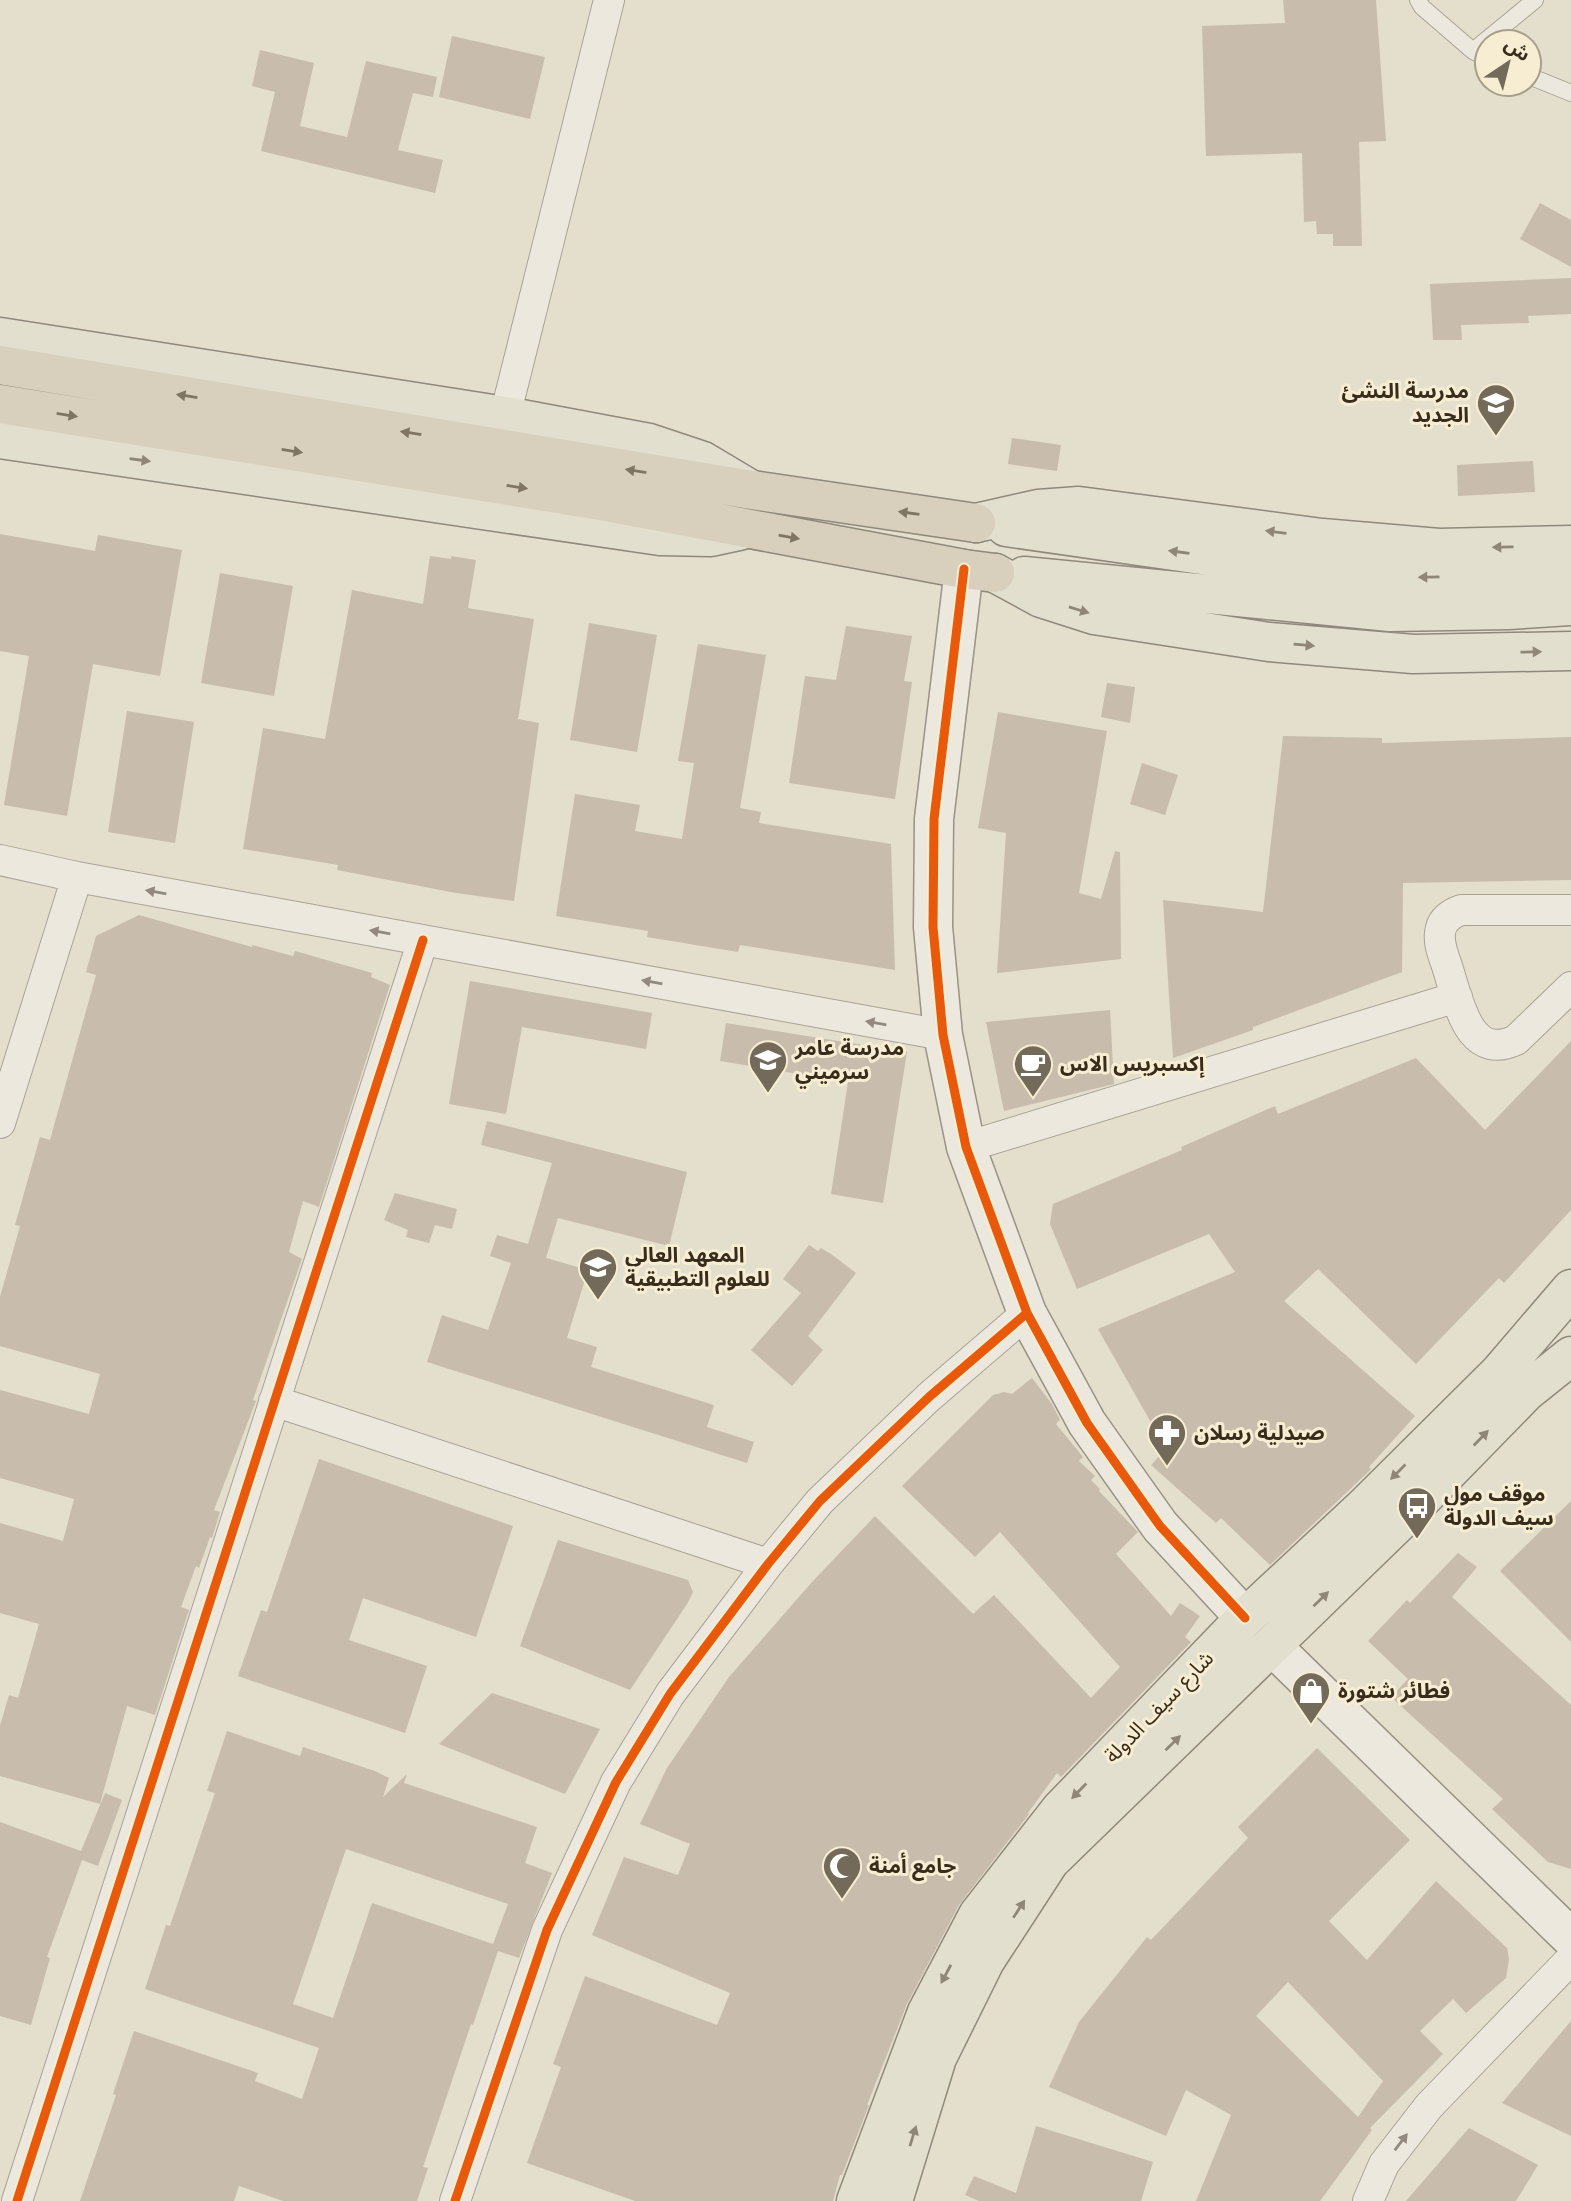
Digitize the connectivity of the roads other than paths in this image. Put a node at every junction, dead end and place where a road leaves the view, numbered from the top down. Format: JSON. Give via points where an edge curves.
{"nodes":[{"id":1,"x":609,"y":0,"type":"edge"},
{"id":2,"x":1418,"y":0,"type":"edge"},
{"id":3,"x":1535,"y":0,"type":"edge"},
{"id":4,"x":1507,"y":28,"type":"edge"},
{"id":5,"x":1473,"y":49,"type":"edge"},
{"id":6,"x":1543,"y":82,"type":"edge"},
{"id":7,"x":1571,"y":93,"type":"edge"},
{"id":8,"x":0,"y":337,"type":"edge"},
{"id":9,"x":0,"y":365,"type":"edge"},
{"id":10,"x":0,"y":404,"type":"edge"},
{"id":11,"x":505,"y":416,"type":"junction"},
{"id":12,"x":0,"y":439,"type":"edge"},
{"id":13,"x":752,"y":490,"type":"junction"},
{"id":14,"x":976,"y":523,"type":"junction"},
{"id":15,"x":747,"y":529,"type":"junction"},
{"id":16,"x":1571,"y":545,"type":"edge"},
{"id":17,"x":979,"y":571,"type":"junction"},
{"id":18,"x":1571,"y":573,"type":"edge"},
{"id":19,"x":1571,"y":606,"type":"edge"},
{"id":20,"x":1571,"y":650,"type":"edge"},
{"id":21,"x":0,"y":860,"type":"edge"},
{"id":22,"x":77,"y":877,"type":"junction"},
{"id":23,"x":1571,"y":910,"type":"edge"},
{"id":24,"x":423,"y":940,"type":"junction"},
{"id":25,"x":1571,"y":987,"type":"edge"},
{"id":26,"x":1457,"y":997,"type":"junction"},
{"id":27,"x":943,"y":1035,"type":"junction"},
{"id":28,"x":0,"y":1123,"type":"edge"},
{"id":29,"x":966,"y":1147,"type":"junction"},
{"id":30,"x":1571,"y":1289,"type":"edge"},
{"id":31,"x":1571,"y":1305,"type":"edge"},
{"id":32,"x":1027,"y":1313,"type":"junction"},
{"id":33,"x":1571,"y":1346,"type":"edge"},
{"id":34,"x":1571,"y":1356,"type":"edge"},
{"id":35,"x":1513,"y":1382,"type":"junction"},
{"id":36,"x":274,"y":1401,"type":"junction"},
{"id":37,"x":768,"y":1564,"type":"junction"},
{"id":38,"x":1245,"y":1618,"type":"junction"},
{"id":39,"x":1272,"y":1646,"type":"junction"},
{"id":40,"x":1571,"y":1938,"type":"edge"},
{"id":41,"x":1571,"y":1959,"type":"edge"},
{"id":42,"x":17,"y":2201,"type":"edge"},
{"id":43,"x":455,"y":2201,"type":"edge"},
{"id":44,"x":856,"y":2201,"type":"edge"},
{"id":45,"x":893,"y":2201,"type":"edge"},
{"id":46,"x":1368,"y":2201,"type":"edge"}],
"edges":[{"from":1,"to":11,"type":"street"},
{"from":2,"to":5,"type":"lane"},
{"from":3,"to":4,"type":"lane"},
{"from":6,"to":7,"type":"lane"},
{"from":8,"to":11,"type":"main road"},
{"from":13,"to":9,"type":"highway","one_way":true},
{"from":10,"to":15,"type":"highway","one_way":true,"via":[[601,500]]},
{"from":11,"to":13,"type":"main road","via":[[649,443],[703,461]]},
{"from":12,"to":15,"type":"main road","one_way":true,"via":[[660,536],[711,537]]},
{"from":14,"to":13,"type":"highway","one_way":true},
{"from":16,"to":14,"type":"main road","one_way":true,"via":[[1439,548],[1322,538],[1079,506],[1038,509]]},
{"from":18,"to":14,"type":"main road","one_way":true,"via":[[1402,578],[1286,567]]},
{"from":15,"to":17,"type":"highway","one_way":true},
{"from":17,"to":19,"type":"main road","via":[[1390,612]]},
{"from":17,"to":20,"type":"main road","one_way":true,"via":[[1094,615],[1269,642],[1413,654]]},
{"from":17,"to":27,"type":"street","via":[[934,819],[933,927]]},
{"from":21,"to":22,"type":"street"},
{"from":24,"to":22,"type":"street","one_way":true},
{"from":22,"to":28,"type":"street"},
{"from":23,"to":26,"type":"street","via":[[1461,910],[1448,916],[1440,942]]},
{"from":27,"to":24,"type":"street","one_way":true},
{"from":24,"to":36,"type":"street"},
{"from":25,"to":26,"type":"street","via":[[1516,1040],[1496,1045],[1469,1029]]},
{"from":26,"to":29,"type":"street"},
{"from":27,"to":29,"type":"street"},
{"from":29,"to":32,"type":"street"},
{"from":30,"to":35,"type":"main road","name":"شارع سيف الدولة"},
{"from":31,"to":35,"type":"main road"},
{"from":32,"to":37,"type":"street","via":[[929,1397],[820,1501]]},
{"from":32,"to":38,"type":"street","via":[[1087,1423],[1160,1526]]},
{"from":33,"to":35,"type":"main road"},
{"from":34,"to":35,"type":"main road","name":"شارع سيف الدولة"},
{"from":35,"to":38,"type":"main road","name":"شارع سيف الدولة","one_way":true,"via":[[1363,1508]]},
{"from":39,"to":35,"type":"main road","name":"شارع سيف الدولة","one_way":true,"via":[[1402,1519]]},
{"from":36,"to":37,"type":"street"},
{"from":36,"to":42,"type":"street"},
{"from":37,"to":43,"type":"street","via":[[670,1694],[616,1782],[547,1930]]},
{"from":38,"to":44,"type":"main road","name":"شارع سيف الدولة","one_way":true,"via":[[1060,1810],[978,1915],[927,2012]]},
{"from":39,"to":40,"type":"street"},
{"from":45,"to":39,"type":"main road","name":"شارع سيف الدولة","one_way":true,"via":[[936,2058],[985,1961],[1050,1861]]},
{"from":46,"to":41,"type":"street","one_way":true,"via":[[1384,2164],[1429,2106]]}]}
